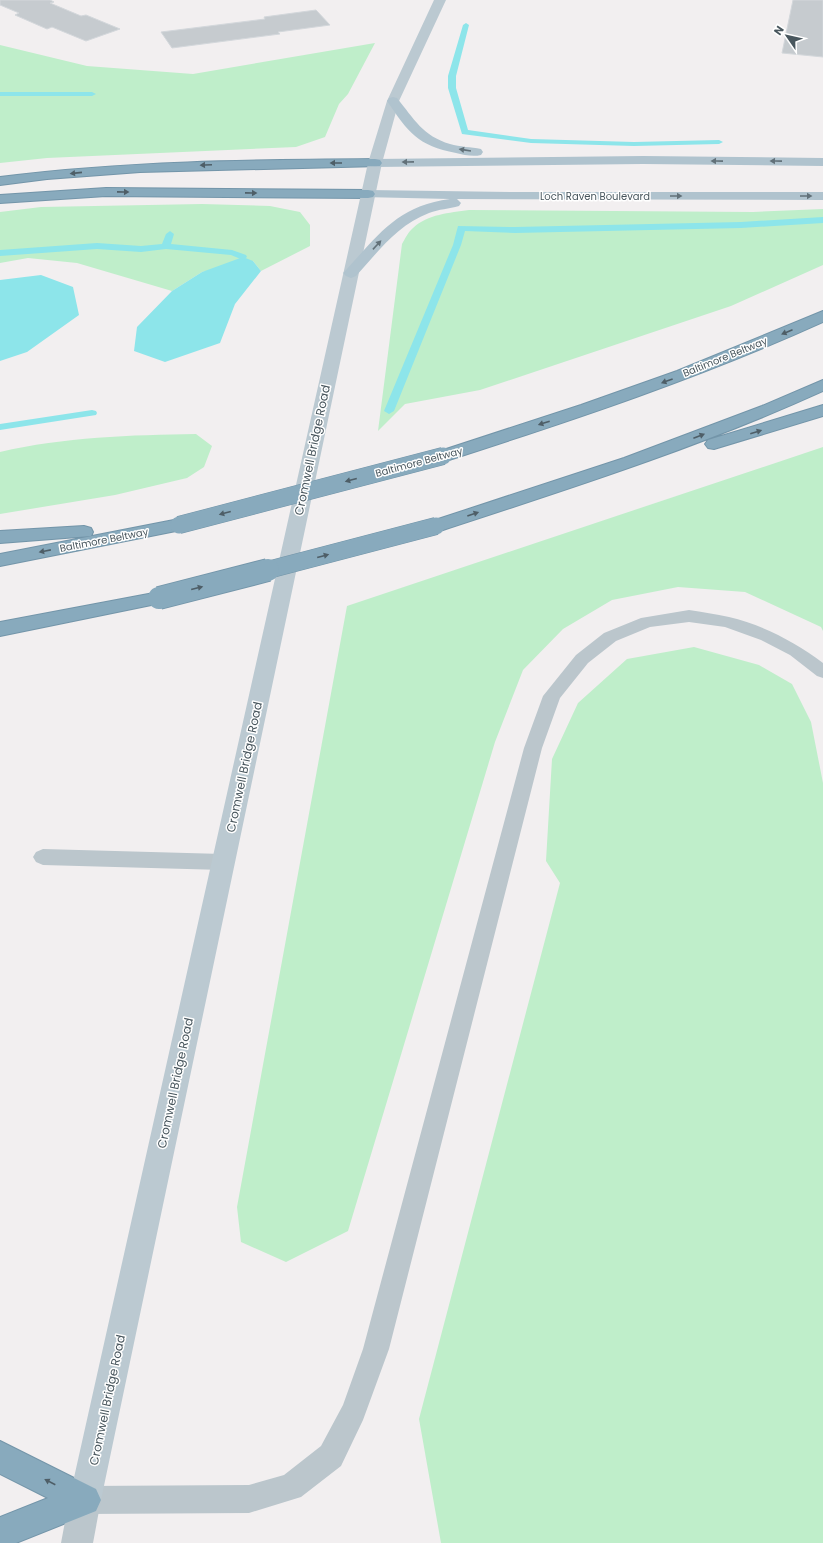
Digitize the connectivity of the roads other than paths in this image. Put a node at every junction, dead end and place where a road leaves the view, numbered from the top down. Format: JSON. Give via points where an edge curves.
{"nodes":[{"id":1,"x":440,"y":0,"type":"edge"},
{"id":2,"x":393,"y":101,"type":"junction"},
{"id":3,"x":644,"y":160,"type":"junction"},
{"id":4,"x":823,"y":162,"type":"edge"},
{"id":5,"x":375,"y":163,"type":"junction"},
{"id":6,"x":0,"y":181,"type":"edge"},
{"id":7,"x":368,"y":194,"type":"junction"},
{"id":8,"x":511,"y":196,"type":"junction"},
{"id":9,"x":823,"y":196,"type":"edge"},
{"id":10,"x":0,"y":199,"type":"edge"},
{"id":11,"x":351,"y":273,"type":"junction"},
{"id":12,"x":823,"y":316,"type":"edge"},
{"id":13,"x":823,"y":384,"type":"edge"},
{"id":14,"x":823,"y":410,"type":"edge"},
{"id":15,"x":530,"y":494,"type":"junction"},
{"id":16,"x":179,"y":525,"type":"junction"},
{"id":17,"x":0,"y":537,"type":"edge"},
{"id":18,"x":0,"y":560,"type":"edge"},
{"id":19,"x":116,"y":606,"type":"junction"},
{"id":20,"x":0,"y":629,"type":"edge"},
{"id":21,"x":0,"y":636,"type":"edge"},
{"id":22,"x":823,"y":672,"type":"edge"},
{"id":23,"x":43,"y":857,"type":"dead end"},
{"id":24,"x":223,"y":862,"type":"junction"},
{"id":25,"x":0,"y":1457,"type":"edge"},
{"id":26,"x":85,"y":1500,"type":"junction"},
{"id":27,"x":0,"y":1533,"type":"edge"},
{"id":28,"x":77,"y":1543,"type":"edge"}],
"edges":[{"from":1,"to":2,"type":"main road","name":"Cromwell Bridge Road"},
{"from":3,"to":2,"type":"main road","one_way":true,"via":[[475,152],[454,148],[433,142],[418,133]]},
{"from":2,"to":5,"type":"main road","name":"Cromwell Bridge Road"},
{"from":4,"to":3,"type":"main road","one_way":true},
{"from":3,"to":5,"type":"main road","one_way":true},
{"from":5,"to":6,"type":"highway","one_way":true,"via":[[157,167]]},
{"from":5,"to":7,"type":"main road","name":"Cromwell Bridge Road"},
{"from":7,"to":8,"type":"main road","name":"Loch Raven Boulevard"},
{"from":10,"to":7,"type":"highway","one_way":true,"via":[[106,192]]},
{"from":7,"to":11,"type":"main road","name":"Cromwell Bridge Road"},
{"from":8,"to":9,"type":"main road","name":"Loch Raven Boulevard","one_way":true},
{"from":11,"to":8,"type":"main road","one_way":true,"via":[[394,227],[408,217],[447,204]]},
{"from":11,"to":24,"type":"main road","name":"Cromwell Bridge Road"},
{"from":12,"to":16,"type":"highway","name":"Baltimore Beltway","one_way":true,"bridge":true,"via":[[691,372],[592,408],[443,456]]},
{"from":15,"to":13,"type":"highway","one_way":true,"via":[[630,462],[768,410]]},
{"from":15,"to":14,"type":"highway","one_way":true,"via":[[635,468]]},
{"from":19,"to":15,"type":"highway","one_way":true,"bridge":true,"via":[[159,598],[436,526]]},
{"from":16,"to":17,"type":"highway"},
{"from":16,"to":18,"type":"highway","name":"Baltimore Beltway","one_way":true},
{"from":19,"to":20,"type":"highway"},
{"from":19,"to":21,"type":"highway"},
{"from":22,"to":26,"type":"lane","via":[[796,652],[767,636],[728,622],[689,616],[647,622],[610,637],[582,659],[552,696],[533,748],[376,1349],[354,1411],[331,1456],[291,1487],[249,1499]]},
{"from":23,"to":24,"type":"lane"},
{"from":24,"to":26,"type":"main road","name":"Cromwell Bridge Road"},
{"from":26,"to":25,"type":"highway","one_way":true},
{"from":26,"to":27,"type":"highway"},
{"from":26,"to":28,"type":"street","name":"Cromwell Bridge Road"}]}
